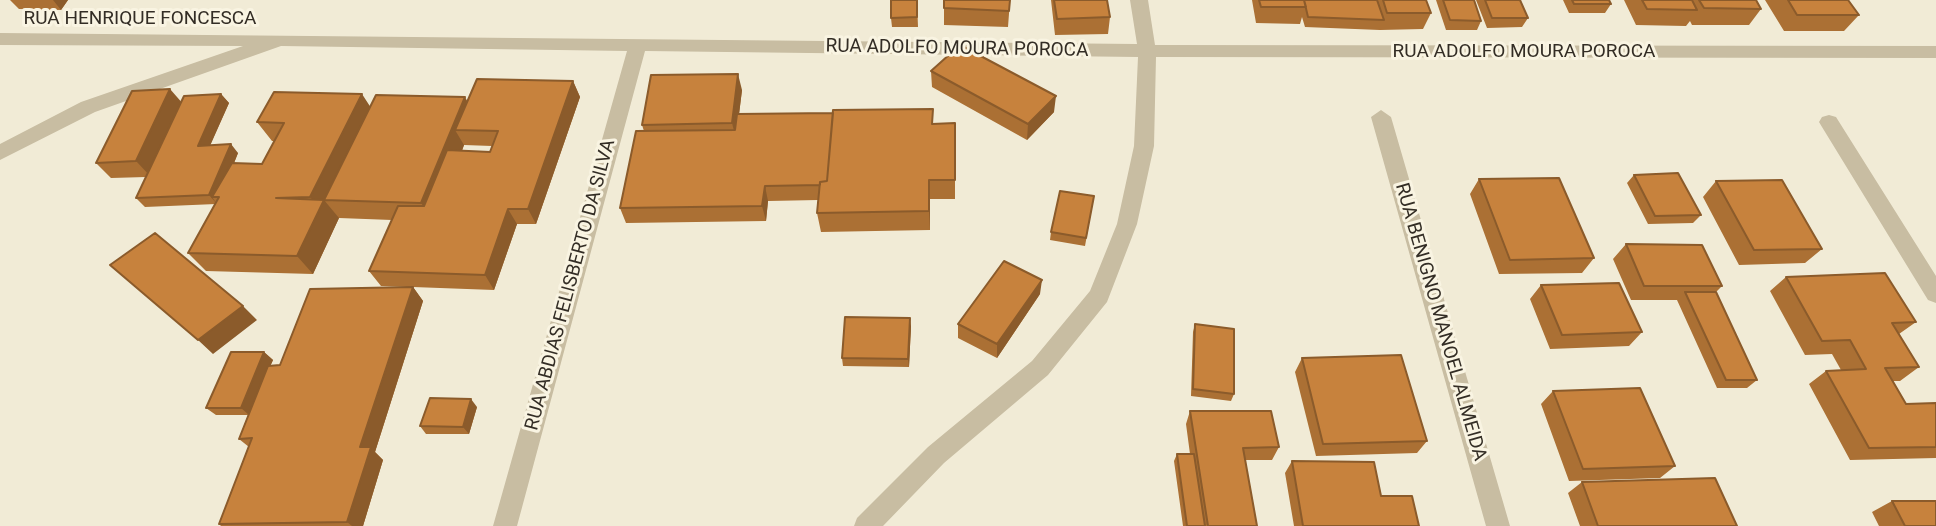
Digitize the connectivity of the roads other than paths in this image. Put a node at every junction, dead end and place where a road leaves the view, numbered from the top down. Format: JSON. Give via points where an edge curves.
{"nodes":[{"id":1,"x":1139,"y":0,"type":"edge"},
{"id":2,"x":0,"y":39,"type":"edge"},
{"id":3,"x":280,"y":40,"type":"junction"},
{"id":4,"x":638,"y":44,"type":"junction"},
{"id":5,"x":1147,"y":51,"type":"junction"},
{"id":6,"x":1936,"y":52,"type":"edge"},
{"id":7,"x":1381,"y":117,"type":"dead end"},
{"id":8,"x":1829,"y":122,"type":"dead end"},
{"id":9,"x":0,"y":153,"type":"edge"},
{"id":10,"x":1936,"y":294,"type":"edge"},
{"id":11,"x":505,"y":526,"type":"edge"},
{"id":12,"x":866,"y":526,"type":"edge"},
{"id":13,"x":1498,"y":526,"type":"edge"}],
"edges":[{"from":1,"to":5,"type":"street"},
{"from":2,"to":3,"type":"street","name":"RUA HENRIQUE FONCESCA"},
{"from":3,"to":4,"type":"street","name":"RUA ADOLFO MOURA POROCA"},
{"from":3,"to":9,"type":"street","name":"RUA ADOLFO MOURA POROCA","via":[[88,107]]},
{"from":4,"to":5,"type":"street","name":"RUA ADOLFO MOURA POROCA"},
{"from":4,"to":11,"type":"street","name":"RUA ABDIAS FELISBERTO DA SILVA"},
{"from":5,"to":6,"type":"street","name":"RUA ADOLFO MOURA POROCA"},
{"from":5,"to":12,"type":"street","via":[[1144,146],[1127,224],[1098,296],[1040,368],[936,455]]},
{"from":7,"to":13,"type":"street","name":"RUA BENIGNO MANOEL ALMEIDA"},
{"from":8,"to":10,"type":"street"}]}
